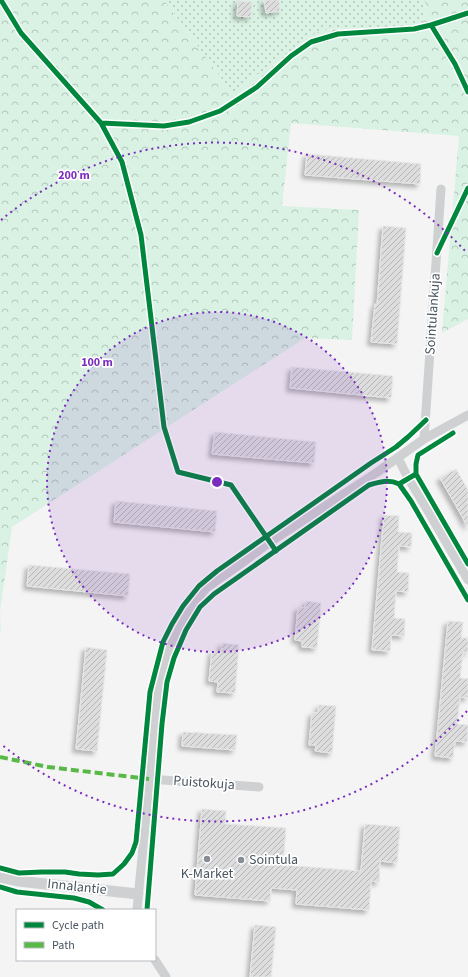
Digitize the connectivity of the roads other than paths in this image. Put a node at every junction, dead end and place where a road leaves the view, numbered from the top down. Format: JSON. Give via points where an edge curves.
{"nodes":[{"id":1,"x":441,"y":189,"type":"dead end"},
{"id":2,"x":468,"y":415,"type":"edge"},
{"id":3,"x":424,"y":439,"type":"junction"},
{"id":4,"x":398,"y":458,"type":"junction"},
{"id":5,"x":468,"y":580,"type":"edge"},
{"id":6,"x":149,"y":779,"type":"junction"},
{"id":7,"x":259,"y":787,"type":"dead end"},
{"id":8,"x":0,"y":877,"type":"edge"},
{"id":9,"x":138,"y":894,"type":"junction"},
{"id":10,"x":137,"y":909,"type":"edge"},
{"id":11,"x":156,"y":961,"type":"edge"},
{"id":12,"x":166,"y":977,"type":"edge"}],
"edges":[{"from":1,"to":3,"type":"street","name":"Sointulankuja"},
{"from":2,"to":3,"type":"street"},
{"from":3,"to":4,"type":"street"},
{"from":4,"to":5,"type":"street"},
{"from":4,"to":6,"type":"street","via":[[270,542],[206,588],[189,610],[167,653],[158,689]]},
{"from":6,"to":7,"type":"street","name":"Puistokuja"},
{"from":6,"to":9,"type":"street"},
{"from":8,"to":9,"type":"street","name":"Innalantie"},
{"from":9,"to":10,"type":"street"},
{"from":11,"to":12,"type":"street"}]}
